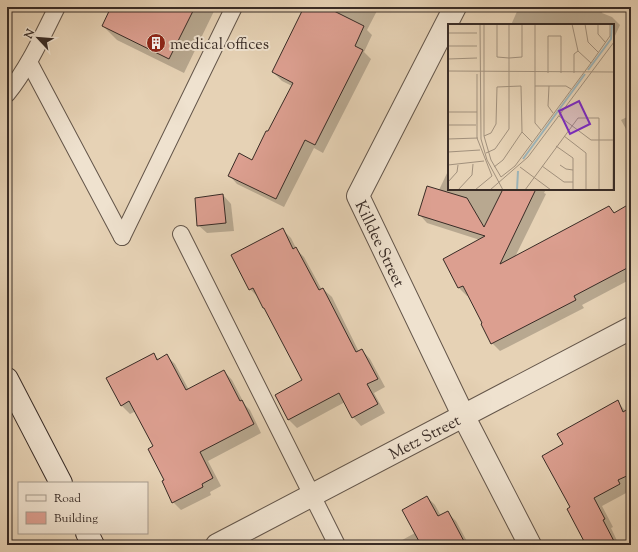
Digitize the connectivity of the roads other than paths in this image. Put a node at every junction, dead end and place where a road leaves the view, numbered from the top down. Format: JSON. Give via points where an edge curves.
{"nodes":[{"id":1,"x":57,"y":7,"type":"edge"},
{"id":2,"x":234,"y":7,"type":"edge"},
{"id":3,"x":455,"y":7,"type":"edge"},
{"id":4,"x":29,"y":62,"type":"junction"},
{"id":5,"x":7,"y":94,"type":"edge"},
{"id":6,"x":181,"y":234,"type":"dead end"},
{"id":7,"x":631,"y":328,"type":"edge"},
{"id":8,"x":7,"y":379,"type":"edge"},
{"id":9,"x":464,"y":416,"type":"junction"},
{"id":10,"x":60,"y":482,"type":"edge"},
{"id":11,"x":311,"y":496,"type":"junction"},
{"id":12,"x":88,"y":534,"type":"edge"},
{"id":13,"x":93,"y":545,"type":"edge"},
{"id":14,"x":218,"y":545,"type":"edge"},
{"id":15,"x":337,"y":545,"type":"edge"},
{"id":16,"x":530,"y":545,"type":"edge"}],
"edges":[{"from":1,"to":4,"type":"lane"},
{"from":2,"to":4,"type":"lane","via":[[122,237]]},
{"from":3,"to":9,"type":"street","name":"Killdee Street","via":[[358,196]]},
{"from":4,"to":5,"type":"lane"},
{"from":6,"to":11,"type":"lane"},
{"from":7,"to":9,"type":"street","name":"Metz Street"},
{"from":8,"to":10,"type":"street"},
{"from":9,"to":11,"type":"street","name":"Metz Street"},
{"from":9,"to":16,"type":"street"},
{"from":11,"to":14,"type":"street","name":"Metz Street"},
{"from":11,"to":15,"type":"lane"},
{"from":12,"to":13,"type":"street"}]}
